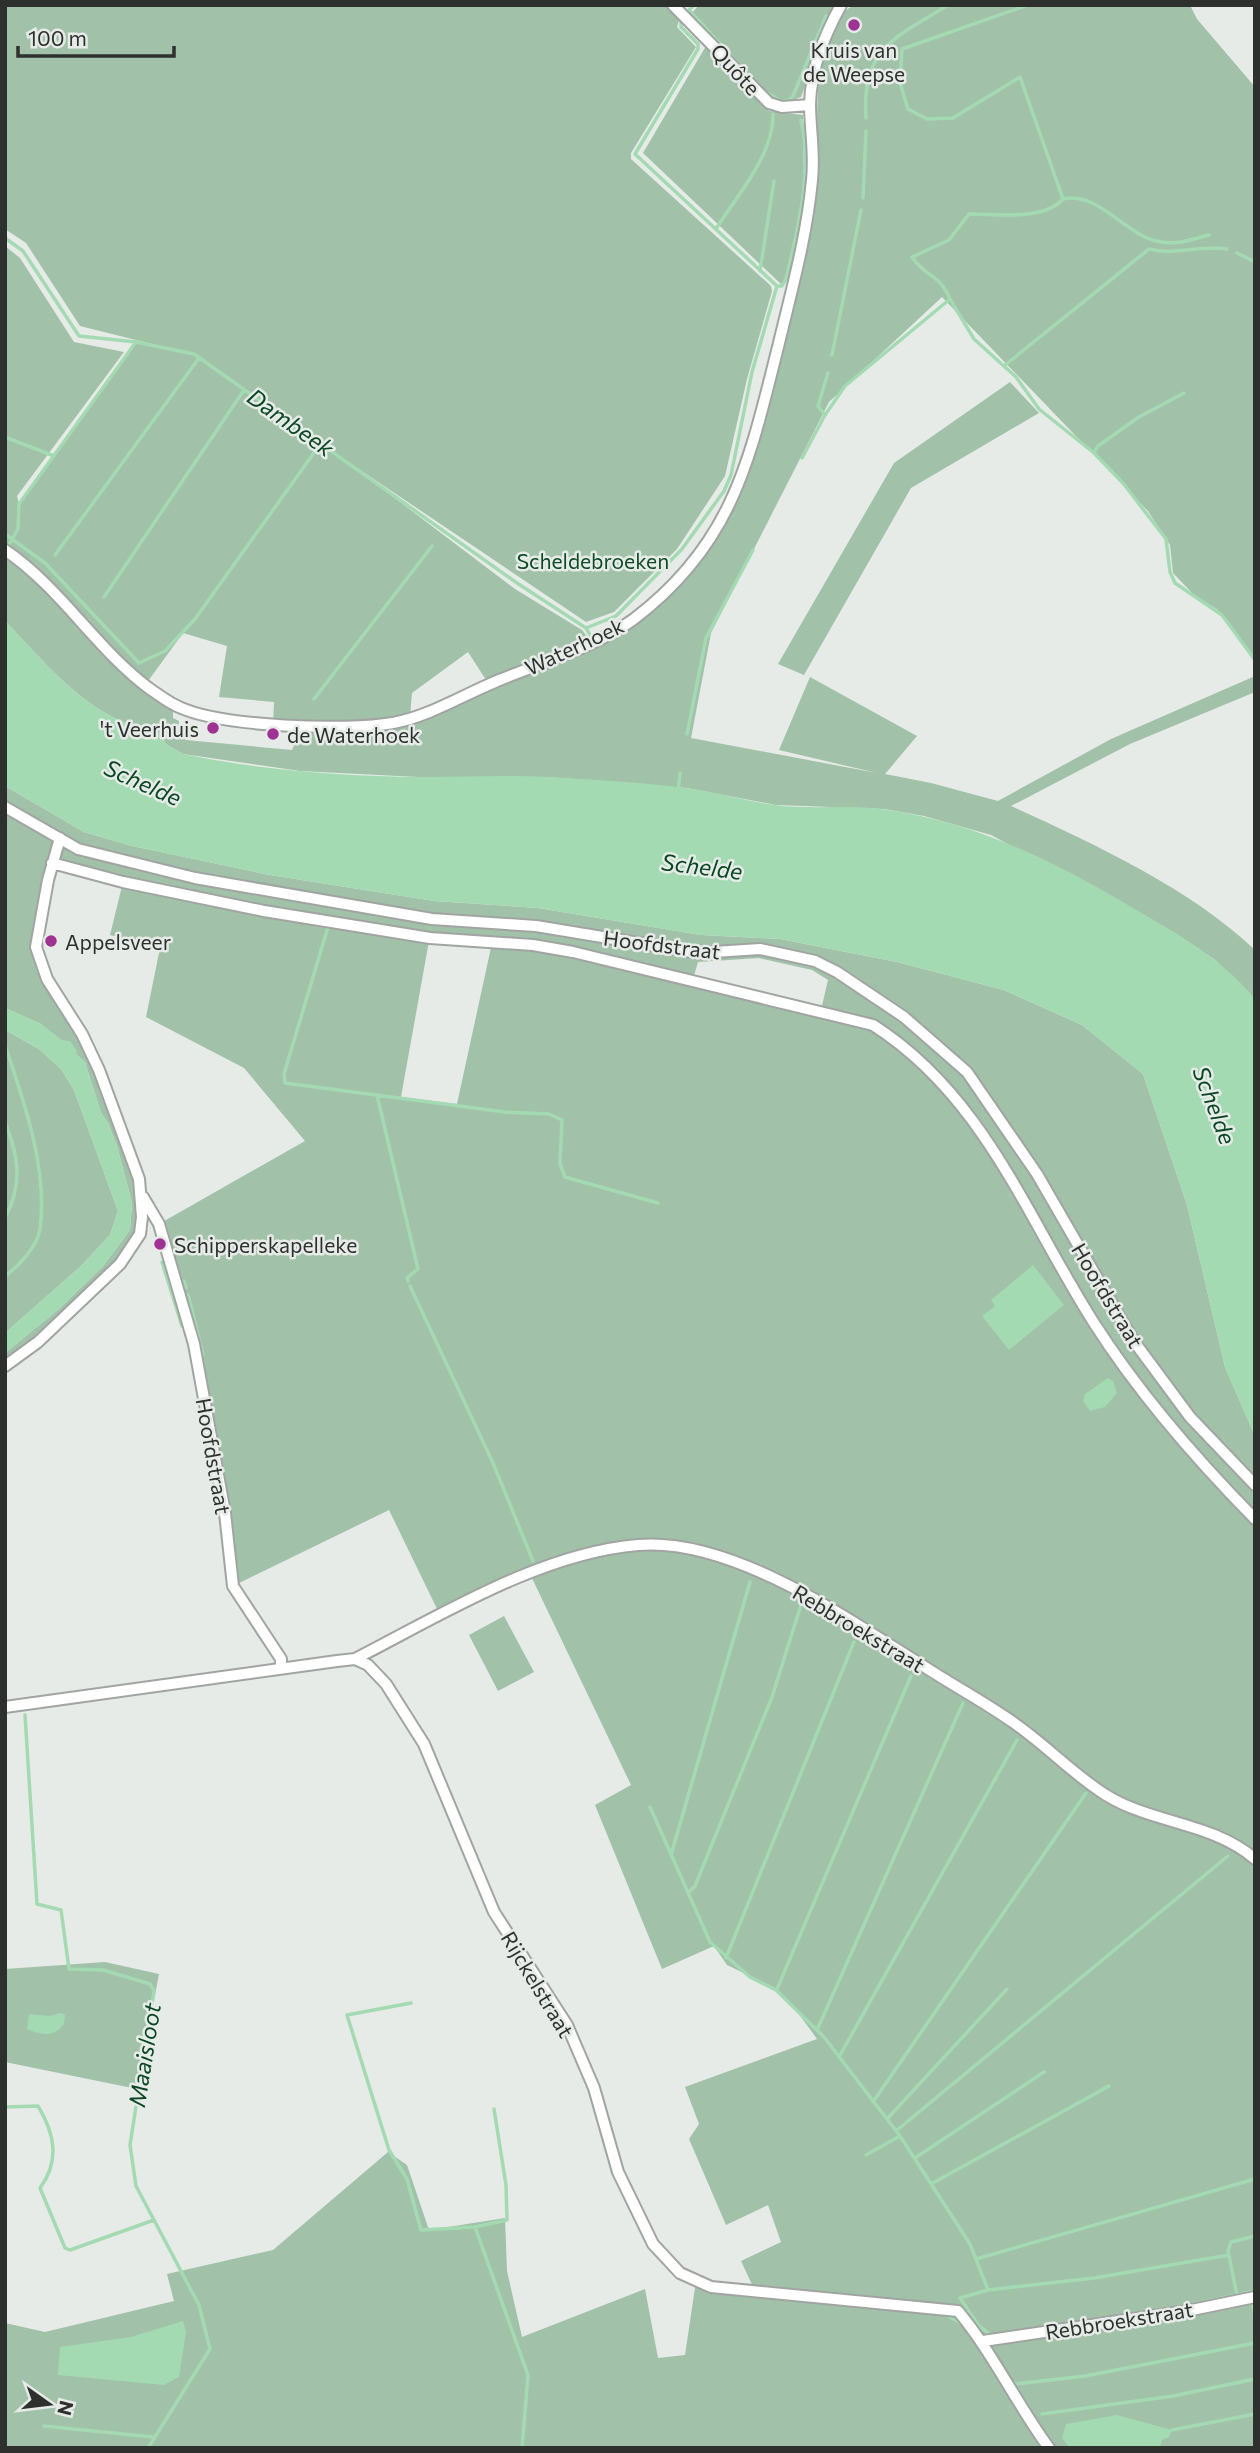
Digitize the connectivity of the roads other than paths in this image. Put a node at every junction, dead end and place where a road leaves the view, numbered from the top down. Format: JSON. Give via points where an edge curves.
{"nodes":[{"id":1,"x":673,"y":5,"type":"edge"},
{"id":2,"x":841,"y":5,"type":"edge"},
{"id":3,"x":810,"y":105,"type":"junction"},
{"id":4,"x":5,"y":550,"type":"edge"},
{"id":5,"x":5,"y":807,"type":"edge"},
{"id":6,"x":60,"y":838,"type":"junction"},
{"id":7,"x":52,"y":863,"type":"junction"},
{"id":8,"x":143,"y":1197,"type":"junction"},
{"id":9,"x":140,"y":1234,"type":"junction"},
{"id":10,"x":162,"y":1234,"type":"junction"},
{"id":11,"x":5,"y":1366,"type":"edge"},
{"id":12,"x":1255,"y":1485,"type":"edge"},
{"id":13,"x":1255,"y":1519,"type":"edge"},
{"id":14,"x":355,"y":1659,"type":"junction"},
{"id":15,"x":281,"y":1668,"type":"junction"},
{"id":16,"x":5,"y":1707,"type":"edge"},
{"id":17,"x":1255,"y":1859,"type":"edge"},
{"id":18,"x":1255,"y":2297,"type":"edge"},
{"id":19,"x":983,"y":2341,"type":"junction"},
{"id":20,"x":1049,"y":2448,"type":"edge"}],
"edges":[{"from":1,"to":3,"type":"street","name":"Quôte","via":[[769,103]]},
{"from":2,"to":3,"type":"street","name":"Waterhoek","via":[[813,72]]},
{"from":3,"to":4,"type":"street","name":"Waterhoek","via":[[813,177],[805,230],[743,480],[708,542],[672,585],[611,633],[393,723],[306,725],[218,718],[181,708],[148,687],[37,573]]},
{"from":5,"to":6,"type":"street"},
{"from":6,"to":7,"type":"street","name":"Hoofdstraat"},
{"from":6,"to":12,"type":"street","name":"Hoofdstraat","via":[[99,856],[268,893],[432,919],[536,926],[699,953],[760,949],[815,961],[837,972],[904,1017],[967,1072],[1037,1174],[1133,1340],[1191,1417]]},
{"from":7,"to":8,"type":"street","name":"Hoofdstraat","via":[[37,936],[38,957],[99,1070]]},
{"from":7,"to":13,"type":"street","name":"Hoofdstraat","via":[[264,911],[430,938],[573,952],[873,1025],[890,1035],[965,1107],[1017,1186],[1113,1353],[1172,1432]]},
{"from":8,"to":9,"type":"street","name":"Hoofdstraat"},
{"from":8,"to":10,"type":"street","name":"Hoofdstraat"},
{"from":9,"to":10,"type":"street"},
{"from":9,"to":11,"type":"street","name":"Hoofdstraat","via":[[120,1264],[38,1342]]},
{"from":10,"to":15,"type":"street","name":"Hoofdstraat","via":[[194,1344],[225,1513],[233,1586],[281,1659]]},
{"from":14,"to":15,"type":"street"},
{"from":14,"to":17,"type":"street","name":"Rebbroekstraat","via":[[563,1560],[639,1544],[678,1546],[713,1555],[810,1594],[1014,1723],[1098,1790],[1130,1809],[1228,1840]]},
{"from":14,"to":19,"type":"street","name":"Rijckelstraat","via":[[386,1684],[424,1744],[494,1912],[567,2025],[594,2088],[618,2172],[653,2244],[680,2273],[711,2287],[958,2311]]},
{"from":15,"to":16,"type":"street"},
{"from":18,"to":19,"type":"street","name":"Rebbroekstraat"},
{"from":19,"to":20,"type":"street","name":"Rijckelstraat"}]}
